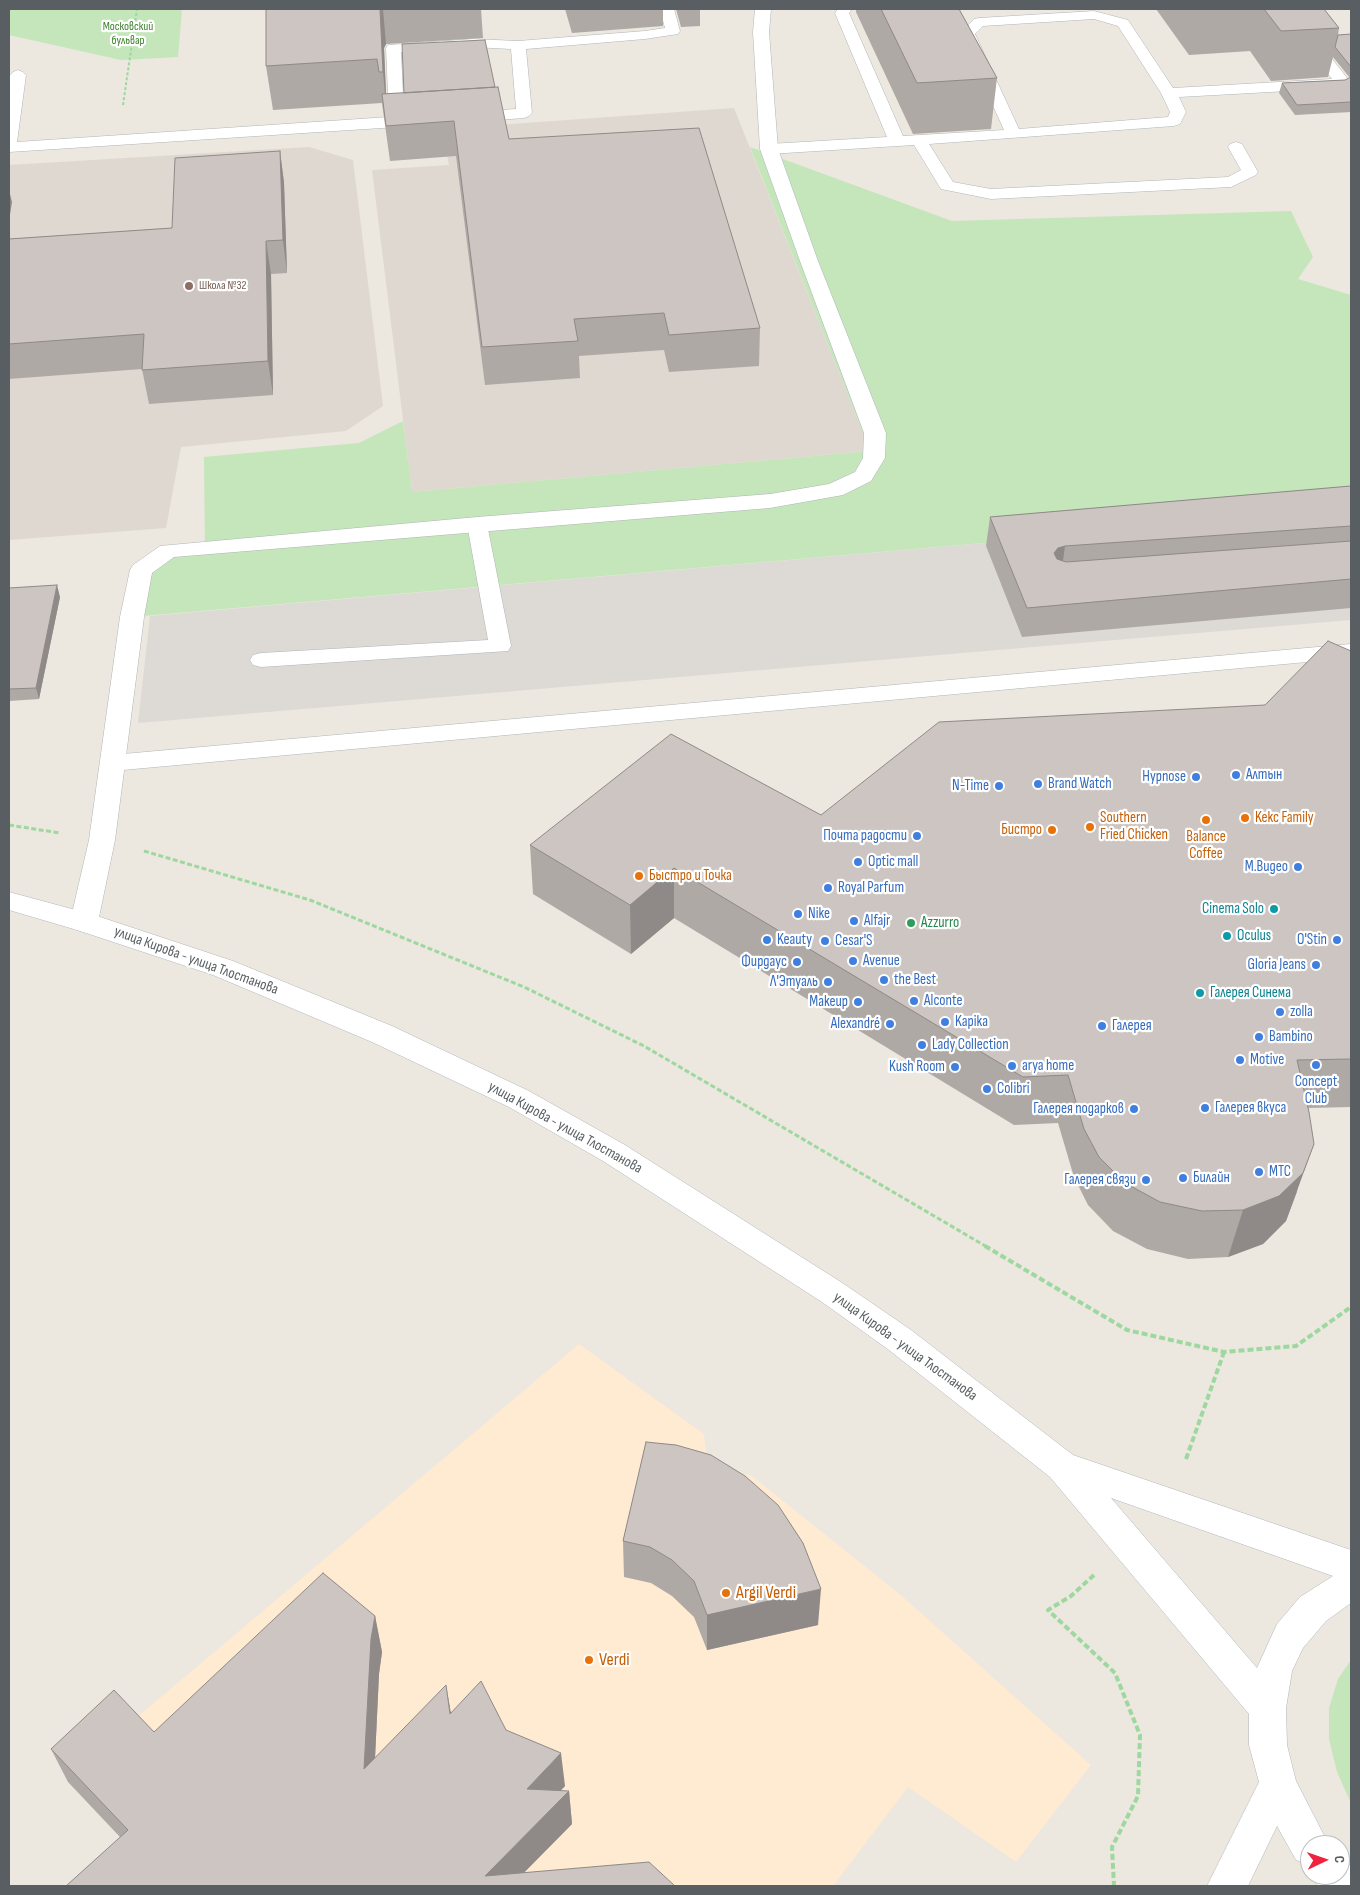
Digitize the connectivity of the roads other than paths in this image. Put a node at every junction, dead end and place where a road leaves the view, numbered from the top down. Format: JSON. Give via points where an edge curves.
{"nodes":[{"id":1,"x":667,"y":9,"type":"edge"},
{"id":2,"x":763,"y":9,"type":"edge"},
{"id":3,"x":845,"y":9,"type":"edge"},
{"id":4,"x":1286,"y":9,"type":"edge"},
{"id":5,"x":518,"y":45,"type":"junction"},
{"id":6,"x":18,"y":74,"type":"dead end"},
{"id":7,"x":1347,"y":83,"type":"edge"},
{"id":8,"x":1169,"y":93,"type":"junction"},
{"id":9,"x":455,"y":118,"type":"edge"},
{"id":10,"x":436,"y":119,"type":"edge"},
{"id":11,"x":397,"y":122,"type":"junction"},
{"id":12,"x":1014,"y":134,"type":"junction"},
{"id":13,"x":919,"y":140,"type":"junction"},
{"id":14,"x":897,"y":141,"type":"junction"},
{"id":15,"x":9,"y":145,"type":"edge"},
{"id":16,"x":1236,"y":147,"type":"dead end"},
{"id":17,"x":769,"y":150,"type":"junction"},
{"id":18,"x":478,"y":524,"type":"junction"},
{"id":19,"x":1351,"y":651,"type":"edge"},
{"id":20,"x":261,"y":660,"type":"dead end"},
{"id":21,"x":112,"y":763,"type":"junction"},
{"id":22,"x":9,"y":901,"type":"edge"},
{"id":23,"x":84,"y":922,"type":"junction"},
{"id":24,"x":1062,"y":1466,"type":"junction"},
{"id":25,"x":1351,"y":1566,"type":"edge"},
{"id":26,"x":1351,"y":1585,"type":"edge"},
{"id":27,"x":1266,"y":1708,"type":"junction"},
{"id":28,"x":1278,"y":1784,"type":"junction"},
{"id":29,"x":1303,"y":1835,"type":"edge"},
{"id":30,"x":1227,"y":1886,"type":"edge"}],
"edges":[{"from":1,"to":5,"type":"lane","via":[[673,31]]},
{"from":2,"to":17,"type":"street","via":[[761,32]]},
{"from":3,"to":14,"type":"lane","via":[[842,13]]},
{"from":4,"to":7,"type":"lane"},
{"from":5,"to":9,"type":"lane","via":[[524,113]]},
{"from":5,"to":11,"type":"lane","via":[[472,43],[393,48]]},
{"from":6,"to":15,"type":"lane"},
{"from":7,"to":8,"type":"lane"},
{"from":8,"to":12,"type":"lane","via":[[1178,112],[1174,121]]},
{"from":8,"to":12,"type":"lane","via":[[1123,23],[1094,15],[979,22],[967,33]]},
{"from":10,"to":11,"type":"lane"},
{"from":11,"to":15,"type":"lane"},
{"from":12,"to":13,"type":"lane"},
{"from":13,"to":14,"type":"lane"},
{"from":13,"to":16,"type":"lane","via":[[947,186],[991,194],[1231,182],[1250,172]]},
{"from":14,"to":17,"type":"lane"},
{"from":17,"to":18,"type":"street","via":[[875,433],[874,458],[863,476],[835,490],[770,501]]},
{"from":18,"to":20,"type":"lane","via":[[500,646]]},
{"from":18,"to":21,"type":"street","via":[[168,551],[141,570]]},
{"from":19,"to":21,"type":"lane"},
{"from":21,"to":23,"type":"street","via":[[102,840]]},
{"from":22,"to":23,"type":"street","name":"улица Кирова - улица Тлостанова"},
{"from":23,"to":24,"type":"street","name":"улица Кирова - улица Тлостанова","via":[[222,968],[298,998],[528,1104],[614,1153],[833,1294],[900,1340]]},
{"from":24,"to":25,"type":"street"},
{"from":24,"to":27,"type":"street"},
{"from":26,"to":27,"type":"street","via":[[1313,1609],[1290,1636],[1274,1670]]},
{"from":27,"to":28,"type":"street","via":[[1268,1745]]},
{"from":28,"to":29,"type":"street"},
{"from":28,"to":30,"type":"street"}]}
